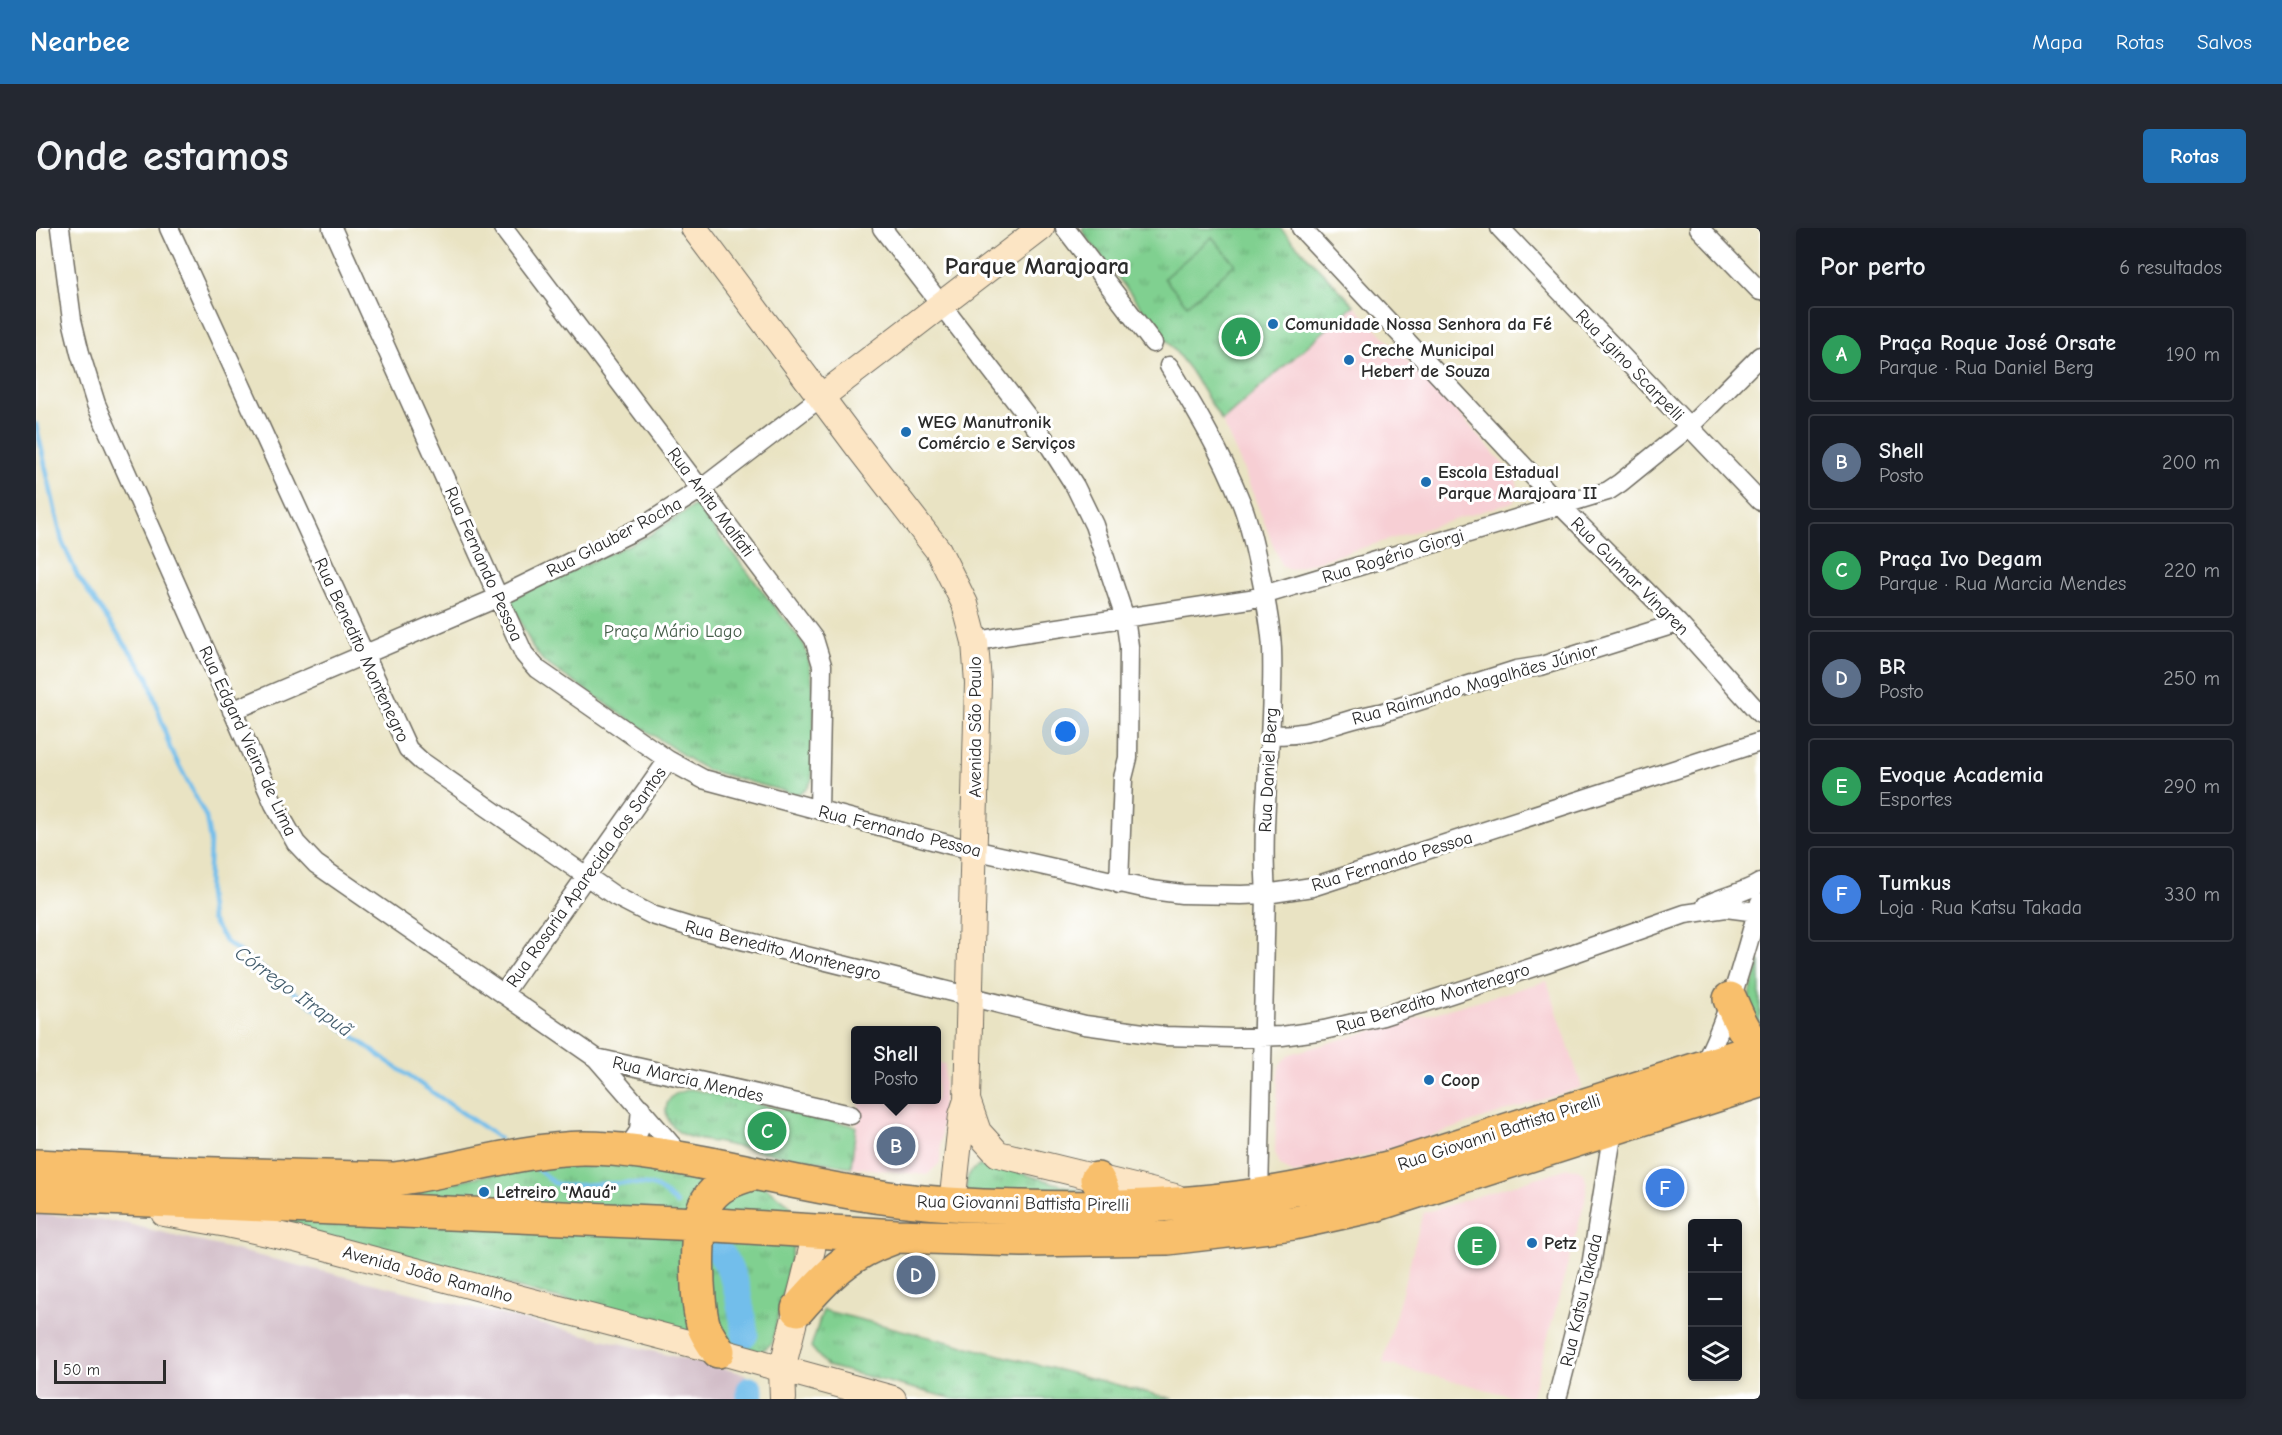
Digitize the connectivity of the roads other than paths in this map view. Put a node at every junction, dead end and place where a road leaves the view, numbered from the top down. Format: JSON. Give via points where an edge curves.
{"nodes":[{"id":1,"x":60,"y":228,"type":"edge"},
{"id":2,"x":169,"y":228,"type":"edge"},
{"id":3,"x":332,"y":228,"type":"edge"},
{"id":4,"x":503,"y":228,"type":"edge"},
{"id":5,"x":694,"y":228,"type":"edge"},
{"id":6,"x":882,"y":228,"type":"edge"},
{"id":7,"x":1041,"y":228,"type":"edge"},
{"id":8,"x":1065,"y":228,"type":"edge"},
{"id":9,"x":1301,"y":228,"type":"edge"},
{"id":10,"x":1500,"y":228,"type":"edge"},
{"id":11,"x":1699,"y":228,"type":"edge"},
{"id":12,"x":1760,"y":291,"type":"edge"},
{"id":13,"x":940,"y":305,"type":"junction"},
{"id":14,"x":1153,"y":343,"type":"dead end"},
{"id":15,"x":1760,"y":357,"type":"edge"},
{"id":16,"x":1169,"y":366,"type":"dead end"},
{"id":17,"x":821,"y":397,"type":"junction"},
{"id":18,"x":1689,"y":427,"type":"junction"},
{"id":19,"x":701,"y":489,"type":"junction"},
{"id":20,"x":1760,"y":501,"type":"edge"},
{"id":21,"x":1561,"y":506,"type":"junction"},
{"id":22,"x":1264,"y":595,"type":"junction"},
{"id":23,"x":499,"y":597,"type":"junction"},
{"id":24,"x":1125,"y":618,"type":"junction"},
{"id":25,"x":1678,"y":623,"type":"junction"},
{"id":26,"x":975,"y":642,"type":"junction"},
{"id":27,"x":364,"y":653,"type":"junction"},
{"id":28,"x":1755,"y":710,"type":"edge"},
{"id":29,"x":232,"y":711,"type":"junction"},
{"id":30,"x":1271,"y":734,"type":"junction"},
{"id":31,"x":1760,"y":742,"type":"edge"},
{"id":32,"x":668,"y":760,"type":"junction"},
{"id":33,"x":819,"y":810,"type":"junction"},
{"id":34,"x":974,"y":849,"type":"junction"},
{"id":35,"x":586,"y":876,"type":"junction"},
{"id":36,"x":1760,"y":883,"type":"edge"},
{"id":37,"x":1119,"y":884,"type":"junction"},
{"id":38,"x":1266,"y":894,"type":"junction"},
{"id":39,"x":1758,"y":907,"type":"edge"},
{"id":40,"x":1685,"y":914,"type":"junction"},
{"id":41,"x":503,"y":994,"type":"junction"},
{"id":42,"x":970,"y":995,"type":"junction"},
{"id":43,"x":1730,"y":999,"type":"junction"},
{"id":44,"x":1262,"y":1038,"type":"junction"},
{"id":45,"x":1760,"y":1049,"type":"edge"},
{"id":46,"x":596,"y":1058,"type":"junction"},
{"id":47,"x":1703,"y":1066,"type":"junction"},
{"id":48,"x":1760,"y":1082,"type":"edge"},
{"id":49,"x":967,"y":1100,"type":"junction"},
{"id":50,"x":641,"y":1108,"type":"junction"},
{"id":51,"x":851,"y":1115,"type":"dead end"},
{"id":52,"x":1613,"y":1130,"type":"junction"},
{"id":53,"x":626,"y":1150,"type":"junction"},
{"id":54,"x":998,"y":1154,"type":"junction"},
{"id":55,"x":684,"y":1159,"type":"junction"},
{"id":56,"x":36,"y":1166,"type":"edge"},
{"id":57,"x":956,"y":1168,"type":"junction"},
{"id":58,"x":755,"y":1173,"type":"junction"},
{"id":59,"x":794,"y":1181,"type":"junction"},
{"id":60,"x":1101,"y":1193,"type":"junction"},
{"id":61,"x":36,"y":1194,"type":"edge"},
{"id":62,"x":1259,"y":1195,"type":"junction"},
{"id":63,"x":69,"y":1197,"type":"junction"},
{"id":64,"x":952,"y":1204,"type":"junction"},
{"id":65,"x":699,"y":1224,"type":"junction"},
{"id":66,"x":813,"y":1231,"type":"junction"},
{"id":67,"x":897,"y":1236,"type":"junction"},
{"id":68,"x":967,"y":1238,"type":"junction"},
{"id":69,"x":1022,"y":1240,"type":"junction"},
{"id":70,"x":798,"y":1309,"type":"junction"},
{"id":71,"x":718,"y":1351,"type":"junction"},
{"id":72,"x":782,"y":1369,"type":"junction"},
{"id":73,"x":841,"y":1393,"type":"edge"},
{"id":74,"x":783,"y":1399,"type":"edge"},
{"id":75,"x":893,"y":1399,"type":"edge"},
{"id":76,"x":1557,"y":1399,"type":"edge"}],
"edges":[{"from":1,"to":29,"type":"street","name":"Rua Edgard Vieira de Lima","via":[[72,320],[96,404]]},
{"from":2,"to":27,"type":"street","name":"Rua Benedito Montenegro"},
{"from":3,"to":23,"type":"street","name":"Rua Fernando Pessoa"},
{"from":4,"to":19,"type":"street","name":"Rua Anita Malfati"},
{"from":5,"to":17,"type":"main road","name":"Avenida São Paulo"},
{"from":6,"to":13,"type":"street"},
{"from":7,"to":13,"type":"main road","name":"Rua Glauber Rocha"},
{"from":8,"to":14,"type":"street"},
{"from":9,"to":21,"type":"street","name":"Rua Gunnar Vingren"},
{"from":10,"to":18,"type":"street","name":"Rua Igino Scarpelli"},
{"from":11,"to":12,"type":"street"},
{"from":13,"to":17,"type":"main road","name":"Rua Glauber Rocha"},
{"from":13,"to":24,"type":"street","via":[[1047,442],[1075,486],[1094,525]]},
{"from":15,"to":18,"type":"street","name":"Rua Rogério Giorgi"},
{"from":16,"to":22,"type":"street","name":"Rua Daniel Berg","via":[[1202,420],[1242,504]]},
{"from":17,"to":19,"type":"street","name":"Rua Glauber Rocha"},
{"from":17,"to":26,"type":"main road","name":"Avenida São Paulo","via":[[938,550],[965,604]]},
{"from":18,"to":20,"type":"street","name":"Rua Igino Scarpelli"},
{"from":18,"to":21,"type":"street","name":"Rua Rogério Giorgi","via":[[1608,491]]},
{"from":19,"to":23,"type":"street","name":"Rua Glauber Rocha","via":[[642,527]]},
{"from":19,"to":33,"type":"street","name":"Rua Anita Malfati","via":[[802,621],[820,652]]},
{"from":21,"to":22,"type":"street","name":"Rua Rogério Giorgi"},
{"from":21,"to":25,"type":"street","name":"Rua Gunnar Vingren"},
{"from":22,"to":24,"type":"street","name":"Rua Rogério Giorgi"},
{"from":22,"to":30,"type":"street","name":"Rua Daniel Berg","via":[[1272,641]]},
{"from":23,"to":27,"type":"street","name":"Rua Glauber Rocha"},
{"from":23,"to":32,"type":"street","name":"Rua Fernando Pessoa","via":[[524,654],[537,669]]},
{"from":24,"to":26,"type":"street","name":"Rua Rogério Giorgi"},
{"from":24,"to":37,"type":"street","via":[[1129,658],[1128,758],[1122,778]]},
{"from":25,"to":28,"type":"street","name":"Rua Gunnar Vingren"},
{"from":25,"to":30,"type":"street","name":"Rua Raimundo Magalhães Júnior","via":[[1381,713],[1295,736]]},
{"from":26,"to":34,"type":"main road","name":"Avenida São Paulo","via":[[978,683]]},
{"from":27,"to":29,"type":"street","name":"Rua Glauber Rocha"},
{"from":27,"to":35,"type":"street","name":"Rua Benedito Montenegro","via":[[408,749]]},
{"from":29,"to":41,"type":"street","name":"Rua Edgard Vieira de Lima","via":[[278,812],[309,857]]},
{"from":30,"to":38,"type":"street","name":"Rua Daniel Berg"},
{"from":31,"to":38,"type":"street","name":"Rua Fernando Pessoa","via":[[1312,888]]},
{"from":32,"to":33,"type":"street","name":"Rua Fernando Pessoa","via":[[704,779]]},
{"from":32,"to":35,"type":"street","name":"Rua Rosaria Aparecida dos Santos"},
{"from":33,"to":34,"type":"street","name":"Rua Fernando Pessoa"},
{"from":34,"to":37,"type":"street","name":"Rua Fernando Pessoa"},
{"from":34,"to":42,"type":"main road","name":"Avenida São Paulo"},
{"from":35,"to":41,"type":"street","name":"Rua Rosaria Aparecida dos Santos"},
{"from":35,"to":42,"type":"street","name":"Rua Benedito Montenegro","via":[[635,907],[674,922]]},
{"from":36,"to":40,"type":"street"},
{"from":37,"to":38,"type":"street","name":"Rua Fernando Pessoa","via":[[1182,894]]},
{"from":38,"to":44,"type":"street","name":"Rua Daniel Berg"},
{"from":39,"to":40,"type":"street","name":"Rua Benedito Montenegro"},
{"from":39,"to":43,"type":"street"},
{"from":40,"to":44,"type":"street","name":"Rua Benedito Montenegro","via":[[1383,1016],[1324,1030]]},
{"from":41,"to":46,"type":"street","name":"Rua Edgard Vieira de Lima"},
{"from":42,"to":44,"type":"street","name":"Rua Benedito Montenegro","via":[[1130,1033]]},
{"from":42,"to":49,"type":"main road","name":"Avenida São Paulo"},
{"from":43,"to":45,"type":"highway","via":[[1742,1027]]},
{"from":43,"to":47,"type":"street"},
{"from":44,"to":62,"type":"street","name":"Rua Daniel Berg"},
{"from":45,"to":47,"type":"highway","name":"Rua Giovanni Battista Pirelli"},
{"from":46,"to":50,"type":"street","name":"Rua Edgard Vieira de Lima"},
{"from":46,"to":51,"type":"street","name":"Rua Marcia Mendes"},
{"from":47,"to":62,"type":"highway","name":"Rua Giovanni Battista Pirelli","via":[[1392,1167]]},
{"from":48,"to":52,"type":"highway","name":"Rua Giovanni Battista Pirelli"},
{"from":49,"to":54,"type":"main road","name":"Avenida São Paulo","via":[[978,1132]]},
{"from":49,"to":57,"type":"main road","name":"Avenida São Paulo"},
{"from":50,"to":53,"type":"street","via":[[639,1131]]},
{"from":50,"to":55,"type":"street","name":"Rua Edgard Vieira de Lima"},
{"from":52,"to":69,"type":"highway","name":"Rua Giovanni Battista Pirelli","via":[[1371,1206],[1294,1223],[1168,1238]]},
{"from":52,"to":76,"type":"street","name":"Rua Katsu Takada","via":[[1591,1266]]},
{"from":53,"to":55,"type":"highway","name":"Rua Giovanni Battista Pirelli"},
{"from":53,"to":56,"type":"highway","name":"Rua Giovanni Battista Pirelli","via":[[563,1150],[386,1179]]},
{"from":54,"to":57,"type":"main road"},
{"from":54,"to":60,"type":"main road"},
{"from":55,"to":58,"type":"highway","name":"Rua Giovanni Battista Pirelli"},
{"from":57,"to":64,"type":"main road","name":"Avenida São Paulo"},
{"from":58,"to":59,"type":"highway","name":"Rua Giovanni Battista Pirelli"},
{"from":58,"to":65,"type":"highway","via":[[722,1186],[706,1202]]},
{"from":59,"to":64,"type":"highway","name":"Rua Giovanni Battista Pirelli"},
{"from":59,"to":66,"type":"highway","via":[[811,1211]]},
{"from":60,"to":62,"type":"highway","name":"Rua Giovanni Battista Pirelli","via":[[1197,1202]]},
{"from":60,"to":64,"type":"highway","name":"Rua Giovanni Battista Pirelli"},
{"from":60,"to":69,"type":"highway","via":[[1100,1220],[1095,1225],[1047,1228]]},
{"from":61,"to":63,"type":"highway","name":"Avenida João Ramalho"},
{"from":63,"to":65,"type":"highway","name":"Avenida João Ramalho"},
{"from":63,"to":71,"type":"main road","name":"Avenida João Ramalho","via":[[295,1239]]},
{"from":64,"to":68,"type":"highway","via":[[956,1222]]},
{"from":65,"to":66,"type":"highway","name":"Rua Giovanni Battista Pirelli"},
{"from":65,"to":71,"type":"highway","via":[[701,1313],[708,1336]]},
{"from":66,"to":67,"type":"highway","name":"Rua Giovanni Battista Pirelli"},
{"from":66,"to":70,"type":"main road"},
{"from":67,"to":68,"type":"highway","name":"Rua Giovanni Battista Pirelli"},
{"from":67,"to":70,"type":"highway","via":[[872,1245],[841,1264]]},
{"from":68,"to":69,"type":"highway","name":"Rua Giovanni Battista Pirelli"},
{"from":70,"to":72,"type":"main road"},
{"from":71,"to":72,"type":"main road","name":"Avenida João Ramalho"},
{"from":72,"to":73,"type":"main road","name":"Avenida João Ramalho"},
{"from":72,"to":74,"type":"main road"},
{"from":73,"to":75,"type":"main road","name":"Avenida João Ramalho"}]}
